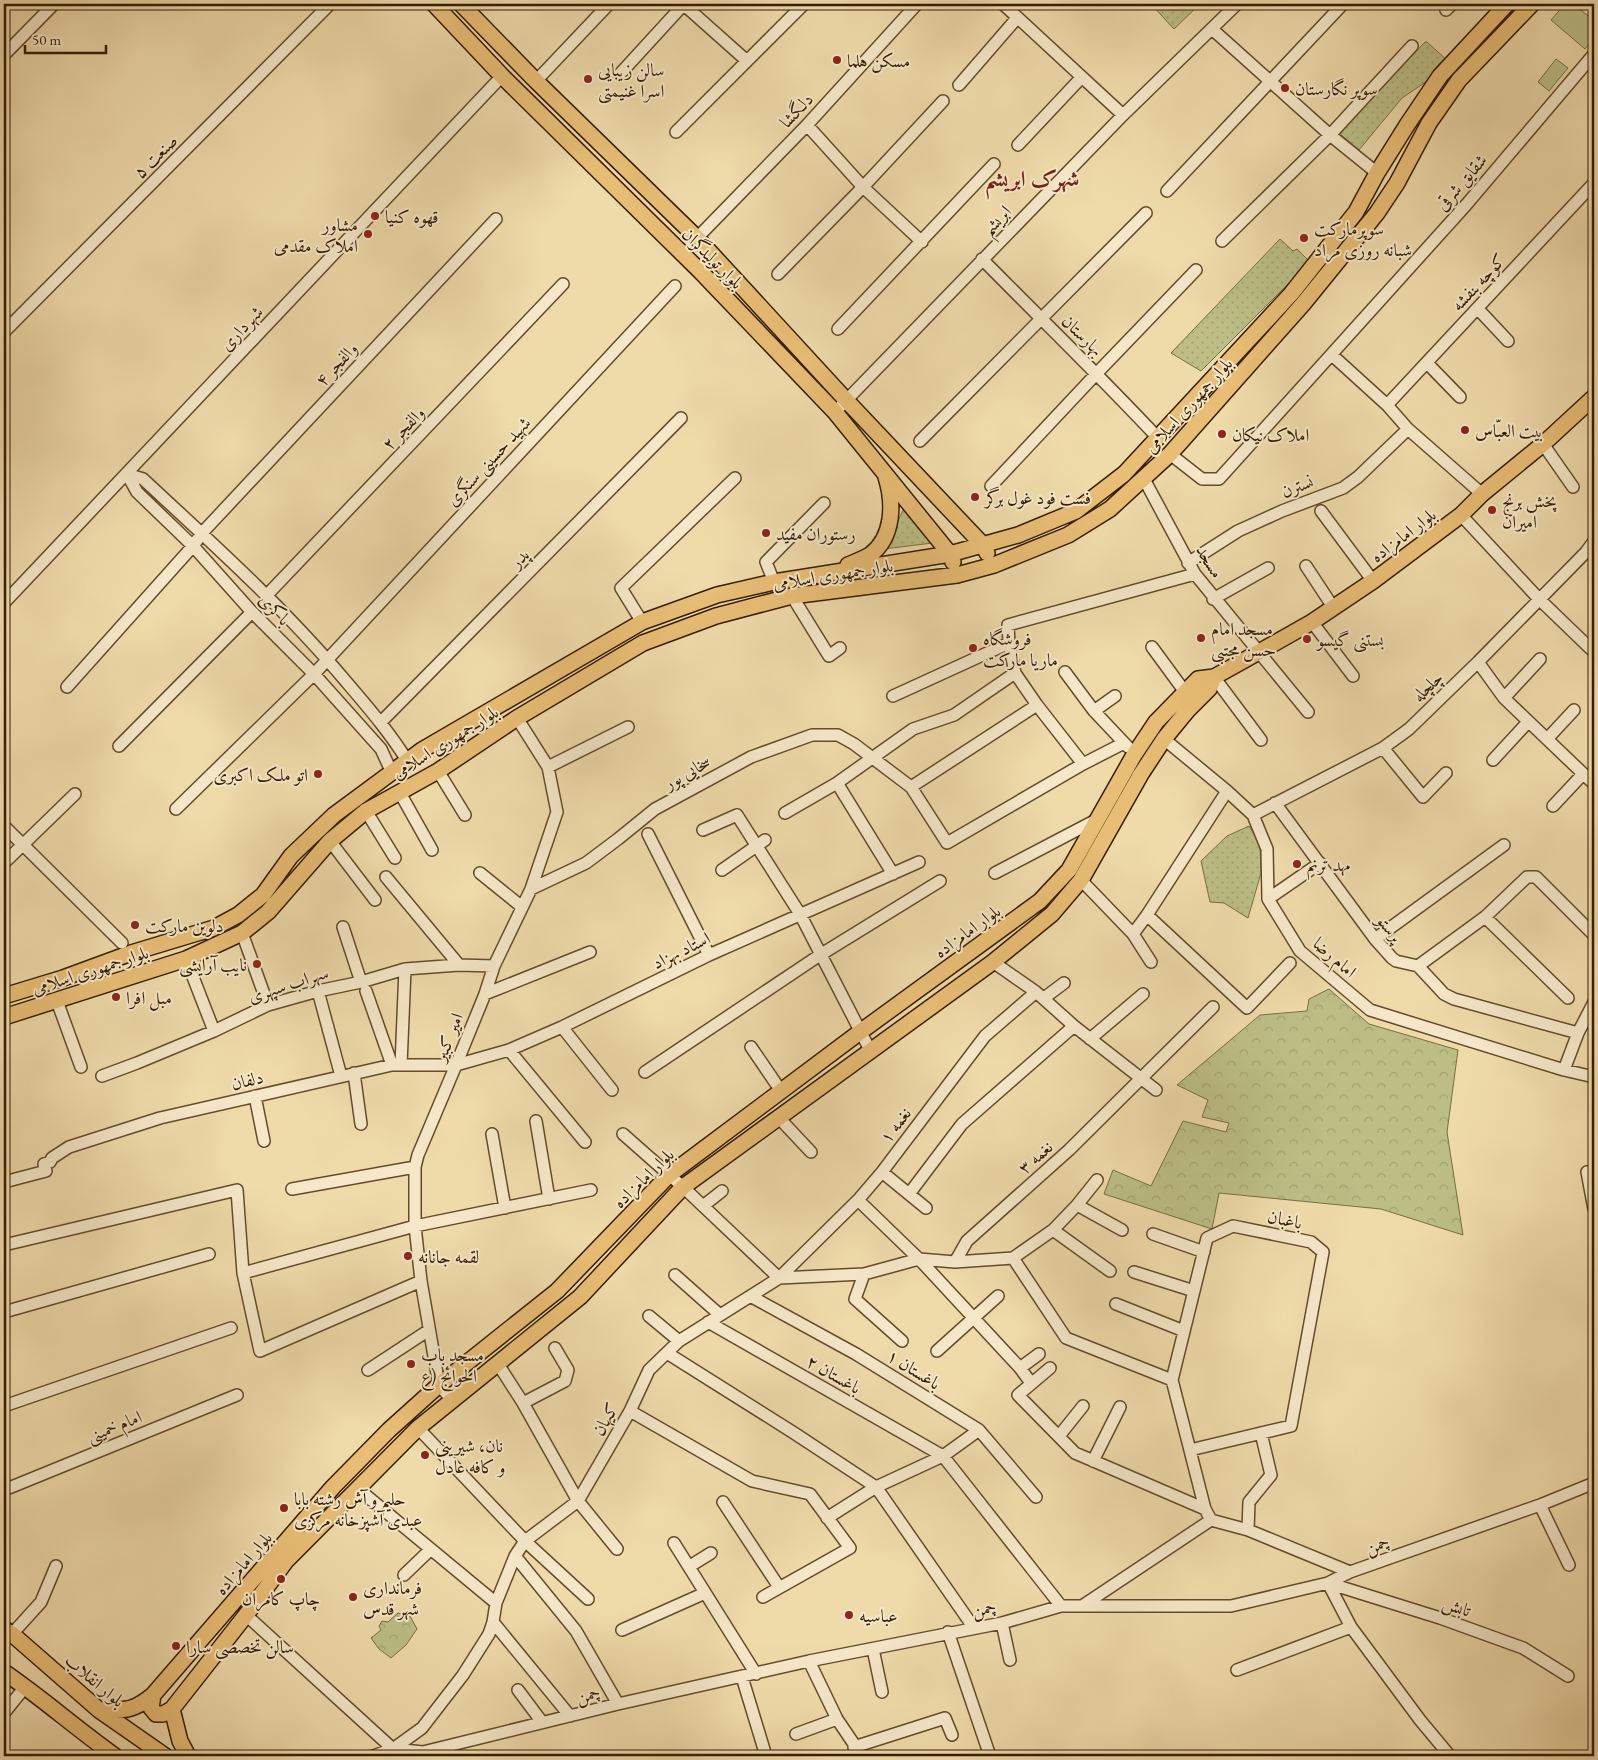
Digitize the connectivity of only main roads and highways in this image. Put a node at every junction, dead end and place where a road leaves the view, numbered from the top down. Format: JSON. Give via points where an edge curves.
{"nodes":[{"id":1,"x":434,"y":4,"type":"edge"},
{"id":2,"x":461,"y":4,"type":"edge"},
{"id":3,"x":1507,"y":4,"type":"edge"},
{"id":4,"x":1532,"y":4,"type":"edge"},
{"id":5,"x":1291,"y":294,"type":"junction"},
{"id":6,"x":1303,"y":304,"type":"junction"},
{"id":7,"x":1594,"y":397,"type":"edge"},
{"id":8,"x":884,"y":470,"type":"junction"},
{"id":9,"x":983,"y":545,"type":"junction"},
{"id":10,"x":950,"y":554,"type":"junction"},
{"id":11,"x":994,"y":565,"type":"junction"},
{"id":12,"x":830,"y":573,"type":"junction"},
{"id":13,"x":957,"y":575,"type":"junction"},
{"id":14,"x":1214,"y":677,"type":"junction"},
{"id":15,"x":422,"y":750,"type":"junction"},
{"id":16,"x":438,"y":771,"type":"junction"},
{"id":17,"x":63,"y":978,"type":"junction"},
{"id":18,"x":4,"y":996,"type":"edge"},
{"id":19,"x":64,"y":999,"type":"junction"},
{"id":20,"x":4,"y":1017,"type":"edge"},
{"id":21,"x":8,"y":1631,"type":"edge"},
{"id":22,"x":4,"y":1672,"type":"edge"},
{"id":23,"x":153,"y":1695,"type":"junction"},
{"id":24,"x":172,"y":1709,"type":"junction"},
{"id":25,"x":99,"y":1710,"type":"junction"},
{"id":26,"x":76,"y":1728,"type":"junction"},
{"id":27,"x":96,"y":1756,"type":"edge"},
{"id":28,"x":115,"y":1756,"type":"edge"},
{"id":29,"x":165,"y":1756,"type":"edge"},
{"id":30,"x":188,"y":1756,"type":"edge"}],
"edges":[{"from":1,"to":8,"type":"main road","name":"بلوار تولیدگران","via":[[502,76],[700,271],[835,412]]},
{"from":2,"to":9,"type":"main road","name":"بلوار تولیدگران","via":[[697,238]]},
{"from":3,"to":5,"type":"main road","name":"بلوار جمهوری اسلامی","via":[[1440,76],[1377,173],[1356,212]]},
{"from":4,"to":6,"type":"main road","name":"بلوار جمهوری اسلامی","via":[[1459,80],[1430,122],[1377,214]]},
{"from":5,"to":6,"type":"main road"},
{"from":5,"to":9,"type":"main road","name":"بلوار جمهوری اسلامی","via":[[1124,474],[1076,511],[1018,535]]},
{"from":6,"to":11,"type":"main road","name":"بلوار جمهوری اسلامی","via":[[1170,454],[1110,508],[1068,535]]},
{"from":7,"to":14,"type":"main road","name":"بلوار امامزاده","via":[[1461,515],[1373,581],[1312,622]]},
{"from":8,"to":10,"type":"main road","name":"بلوار تولیدگران"},
{"from":8,"to":12,"type":"main road","via":[[891,492],[888,532],[870,555]]},
{"from":9,"to":10,"type":"main road","name":"بلوار جمهوری اسلامی"},
{"from":9,"to":11,"type":"main road","name":"بلوار تولیدگران"},
{"from":10,"to":12,"type":"main road","name":"بلوار جمهوری اسلامی"},
{"from":10,"to":13,"type":"main road","name":"بلوار تولیدگران"},
{"from":11,"to":13,"type":"main road","name":"بلوار جمهوری اسلامی"},
{"from":12,"to":15,"type":"main road","name":"بلوار جمهوری اسلامی","via":[[717,596],[642,622]]},
{"from":13,"to":16,"type":"main road","name":"بلوار جمهوری اسلامی","via":[[792,596],[716,616],[643,642],[517,718]]},
{"from":14,"to":23,"type":"main road","name":"بلوار امامزاده","via":[[1198,679],[1129,749],[1098,819],[1068,870],[1040,901],[669,1175],[557,1291],[439,1385],[389,1430],[334,1487]]},
{"from":14,"to":24,"type":"main road","name":"بلوار امامزاده","via":[[1209,689],[1164,739],[1082,880],[1052,914],[993,962],[684,1187],[580,1297],[418,1428],[357,1488],[286,1561]]},
{"from":15,"to":16,"type":"main road"},
{"from":15,"to":17,"type":"main road","name":"بلوار جمهوری اسلامی","via":[[334,814],[291,856],[263,895],[238,915],[214,928]]},
{"from":16,"to":19,"type":"main road","name":"بلوار جمهوری اسلامی","via":[[366,810],[330,841],[268,912],[242,933],[186,959]]},
{"from":17,"to":18,"type":"main road","name":"بلوار جمهوری اسلامی"},
{"from":17,"to":19,"type":"main road"},
{"from":19,"to":20,"type":"main road","name":"بلوار جمهوری اسلامی"},
{"from":21,"to":25,"type":"main road","name":"بلوار انقلاب"},
{"from":22,"to":26,"type":"main road"},
{"from":23,"to":24,"type":"main road","via":[[151,1708],[156,1714]]},
{"from":23,"to":25,"type":"main road","name":"بلوار امامزاده","via":[[140,1706],[126,1710]]},
{"from":24,"to":30,"type":"main road","via":[[180,1741]]},
{"from":25,"to":29,"type":"main road","name":"بلوار انقلاب"},
{"from":26,"to":27,"type":"main road"},
{"from":26,"to":28,"type":"main road"}]}
